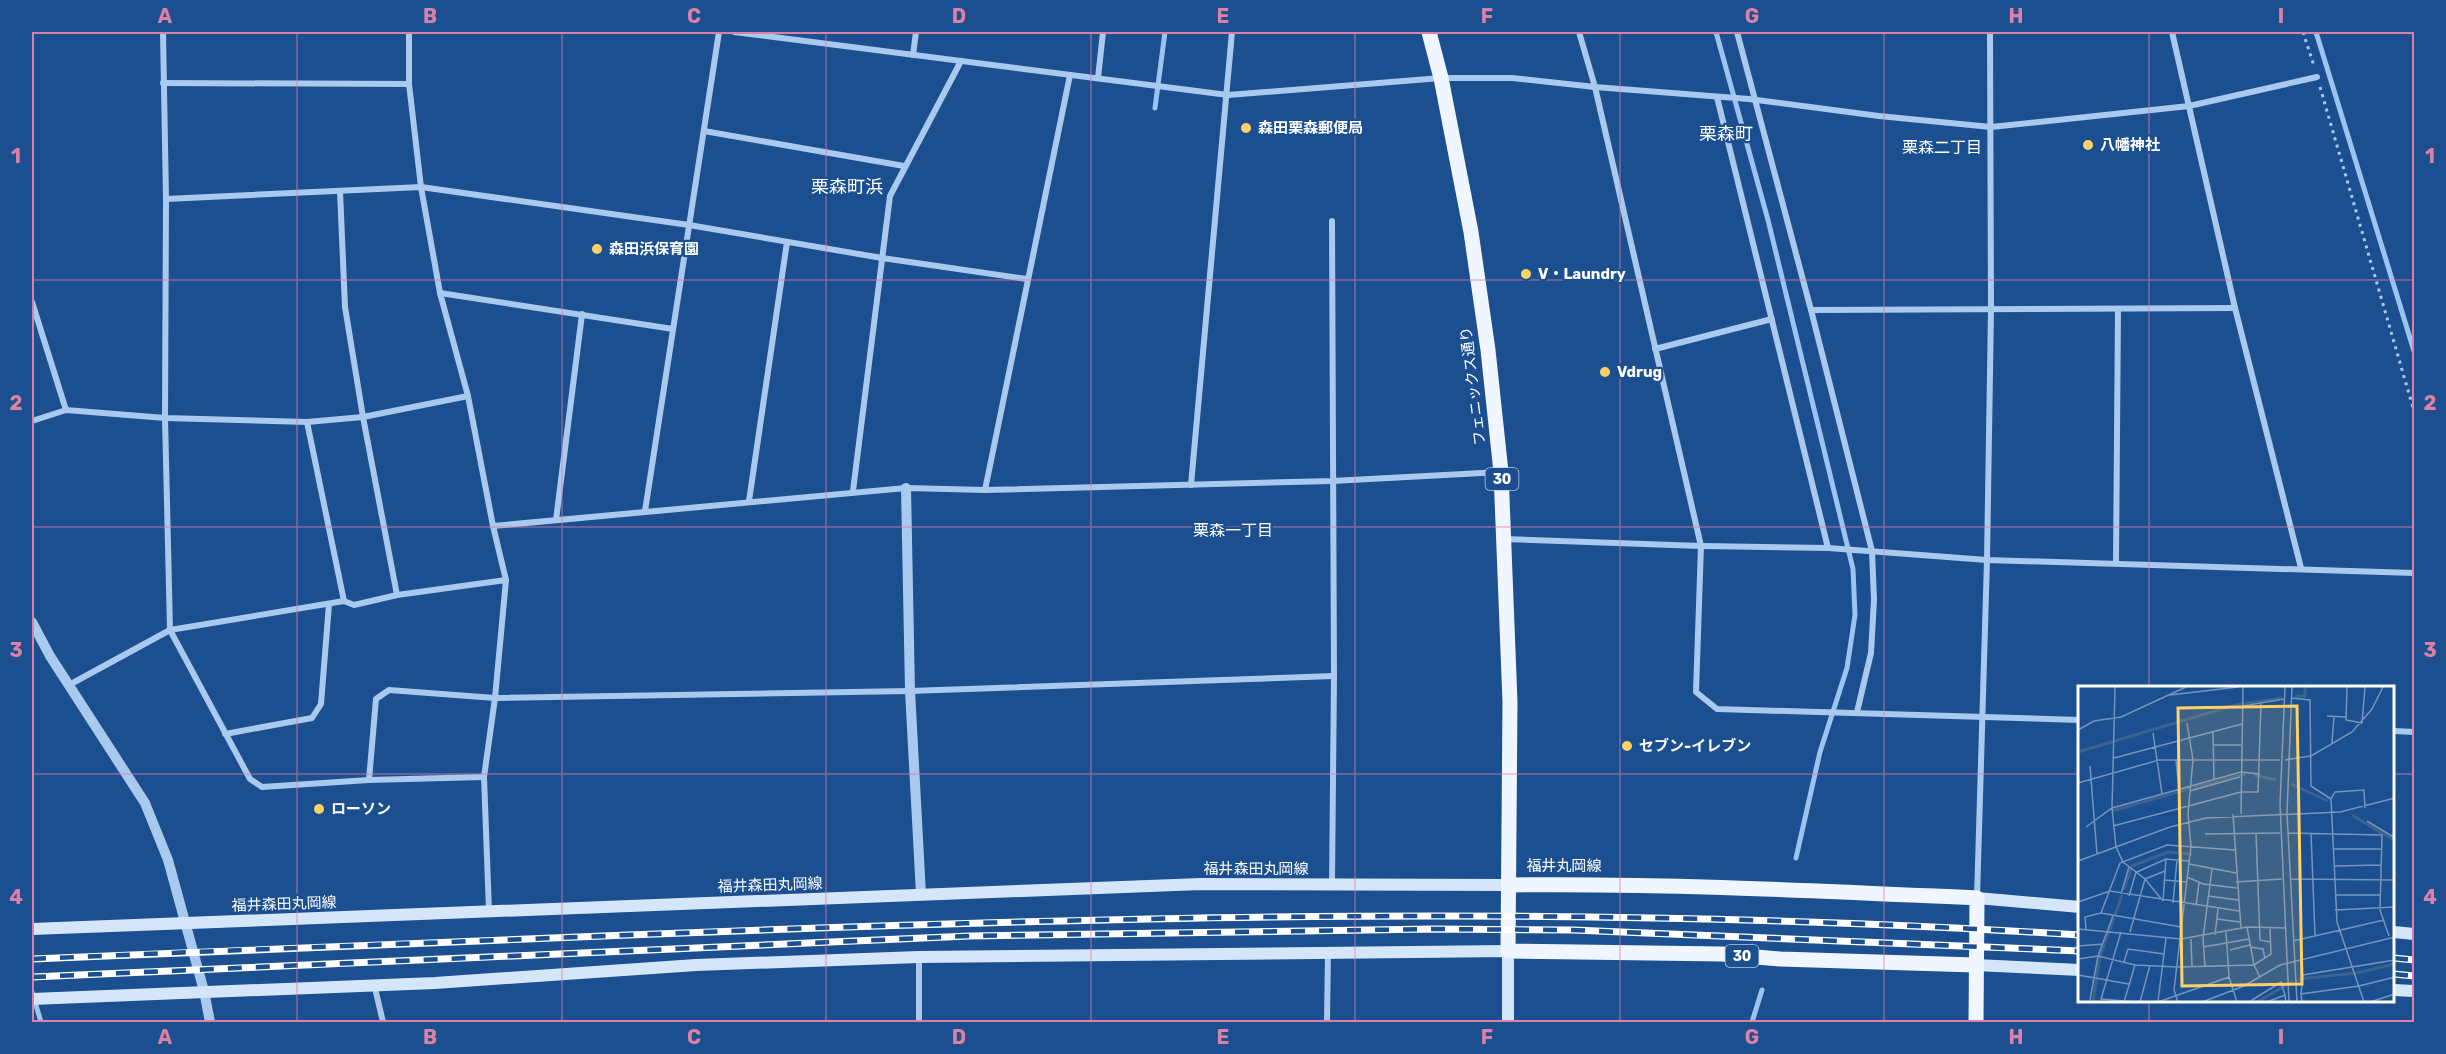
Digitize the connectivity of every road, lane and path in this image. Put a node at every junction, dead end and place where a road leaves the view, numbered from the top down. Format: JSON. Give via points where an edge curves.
{"nodes":[{"id":1,"x":163,"y":32,"type":"edge"},
{"id":2,"x":409,"y":32,"type":"edge"},
{"id":3,"x":719,"y":32,"type":"edge"},
{"id":4,"x":734,"y":32,"type":"edge"},
{"id":5,"x":916,"y":32,"type":"edge"},
{"id":6,"x":1103,"y":32,"type":"edge"},
{"id":7,"x":1232,"y":32,"type":"edge"},
{"id":8,"x":1429,"y":32,"type":"edge"},
{"id":9,"x":1579,"y":32,"type":"edge"},
{"id":10,"x":1737,"y":32,"type":"edge"},
{"id":11,"x":1990,"y":32,"type":"edge"},
{"id":12,"x":2172,"y":32,"type":"edge"},
{"id":13,"x":2303,"y":32,"type":"edge"},
{"id":14,"x":914,"y":55,"type":"junction"},
{"id":15,"x":961,"y":61,"type":"junction"},
{"id":16,"x":1070,"y":75,"type":"junction"},
{"id":17,"x":2318,"y":77,"type":"junction"},
{"id":18,"x":1098,"y":78,"type":"junction"},
{"id":19,"x":1441,"y":78,"type":"junction"},
{"id":20,"x":163,"y":83,"type":"junction"},
{"id":21,"x":409,"y":84,"type":"junction"},
{"id":22,"x":1595,"y":87,"type":"junction"},
{"id":23,"x":1228,"y":95,"type":"junction"},
{"id":24,"x":1717,"y":96,"type":"junction"},
{"id":25,"x":1753,"y":100,"type":"junction"},
{"id":26,"x":2189,"y":106,"type":"junction"},
{"id":27,"x":1991,"y":127,"type":"junction"},
{"id":28,"x":704,"y":130,"type":"junction"},
{"id":29,"x":904,"y":166,"type":"junction"},
{"id":30,"x":421,"y":187,"type":"junction"},
{"id":31,"x":340,"y":191,"type":"junction"},
{"id":32,"x":166,"y":200,"type":"junction"},
{"id":33,"x":1332,"y":221,"type":"dead end"},
{"id":34,"x":689,"y":225,"type":"junction"},
{"id":35,"x":787,"y":242,"type":"junction"},
{"id":36,"x":882,"y":258,"type":"junction"},
{"id":37,"x":1027,"y":279,"type":"junction"},
{"id":38,"x":440,"y":293,"type":"junction"},
{"id":39,"x":32,"y":302,"type":"edge"},
{"id":40,"x":2235,"y":308,"type":"junction"},
{"id":41,"x":2118,"y":309,"type":"junction"},
{"id":42,"x":1811,"y":310,"type":"junction"},
{"id":43,"x":1991,"y":310,"type":"junction"},
{"id":44,"x":582,"y":314,"type":"junction"},
{"id":45,"x":1772,"y":319,"type":"junction"},
{"id":46,"x":673,"y":329,"type":"junction"},
{"id":47,"x":1655,"y":348,"type":"junction"},
{"id":48,"x":468,"y":396,"type":"junction"},
{"id":49,"x":66,"y":410,"type":"junction"},
{"id":50,"x":2415,"y":411,"type":"edge"},
{"id":51,"x":363,"y":417,"type":"junction"},
{"id":52,"x":165,"y":418,"type":"junction"},
{"id":53,"x":32,"y":421,"type":"edge"},
{"id":54,"x":307,"y":422,"type":"junction"},
{"id":55,"x":1501,"y":472,"type":"junction"},
{"id":56,"x":1332,"y":481,"type":"junction"},
{"id":57,"x":1191,"y":484,"type":"junction"},
{"id":58,"x":906,"y":488,"type":"junction"},
{"id":59,"x":985,"y":490,"type":"junction"},
{"id":60,"x":853,"y":491,"type":"junction"},
{"id":61,"x":749,"y":501,"type":"junction"},
{"id":62,"x":645,"y":511,"type":"junction"},
{"id":63,"x":556,"y":520,"type":"junction"},
{"id":64,"x":493,"y":526,"type":"junction"},
{"id":65,"x":1504,"y":539,"type":"junction"},
{"id":66,"x":1701,"y":546,"type":"junction"},
{"id":67,"x":1828,"y":548,"type":"junction"},
{"id":68,"x":1872,"y":551,"type":"junction"},
{"id":69,"x":1987,"y":560,"type":"junction"},
{"id":70,"x":2116,"y":563,"type":"junction"},
{"id":71,"x":2301,"y":568,"type":"junction"},
{"id":72,"x":2415,"y":573,"type":"edge"},
{"id":73,"x":506,"y":580,"type":"junction"},
{"id":74,"x":398,"y":595,"type":"junction"},
{"id":75,"x":344,"y":601,"type":"junction"},
{"id":76,"x":329,"y":604,"type":"junction"},
{"id":77,"x":32,"y":622,"type":"edge"},
{"id":78,"x":170,"y":630,"type":"junction"},
{"id":79,"x":1334,"y":676,"type":"junction"},
{"id":80,"x":69,"y":685,"type":"junction"},
{"id":81,"x":910,"y":691,"type":"junction"},
{"id":82,"x":495,"y":698,"type":"junction"},
{"id":83,"x":1857,"y":712,"type":"junction"},
{"id":84,"x":1983,"y":717,"type":"junction"},
{"id":85,"x":2078,"y":720,"type":"edge"},
{"id":86,"x":2395,"y":731,"type":"edge"},
{"id":87,"x":2415,"y":732,"type":"edge"},
{"id":88,"x":225,"y":734,"type":"junction"},
{"id":89,"x":484,"y":777,"type":"junction"},
{"id":90,"x":369,"y":780,"type":"junction"},
{"id":91,"x":1332,"y":884,"type":"junction"},
{"id":92,"x":1509,"y":885,"type":"junction"},
{"id":93,"x":921,"y":894,"type":"junction"},
{"id":94,"x":1977,"y":898,"type":"junction"},
{"id":95,"x":2078,"y":907,"type":"edge"},
{"id":96,"x":489,"y":911,"type":"junction"},
{"id":97,"x":185,"y":922,"type":"junction"},
{"id":98,"x":35,"y":929,"type":"edge"},
{"id":99,"x":2395,"y":932,"type":"edge"},
{"id":100,"x":2415,"y":933,"type":"edge"},
{"id":101,"x":1508,"y":951,"type":"junction"},
{"id":102,"x":1328,"y":952,"type":"junction"},
{"id":103,"x":919,"y":957,"type":"junction"},
{"id":104,"x":1976,"y":964,"type":"junction"},
{"id":105,"x":2078,"y":970,"type":"edge"},
{"id":106,"x":374,"y":984,"type":"junction"},
{"id":107,"x":2395,"y":990,"type":"edge"},
{"id":108,"x":204,"y":991,"type":"junction"},
{"id":109,"x":2415,"y":991,"type":"edge"},
{"id":110,"x":32,"y":999,"type":"edge"},
{"id":111,"x":210,"y":1023,"type":"edge"},
{"id":112,"x":382,"y":1023,"type":"edge"},
{"id":113,"x":919,"y":1023,"type":"edge"},
{"id":114,"x":1327,"y":1023,"type":"edge"},
{"id":115,"x":1508,"y":1023,"type":"edge"},
{"id":116,"x":1976,"y":1023,"type":"edge"}],
"edges":[{"from":1,"to":20,"type":"street"},
{"from":2,"to":21,"type":"street"},
{"from":3,"to":28,"type":"street"},
{"from":4,"to":14,"type":"street"},
{"from":5,"to":14,"type":"street"},
{"from":6,"to":18,"type":"street"},
{"from":7,"to":23,"type":"street"},
{"from":8,"to":19,"type":"main road","name":"フェニックス通り","number":"30"},
{"from":9,"to":22,"type":"street"},
{"from":10,"to":25,"type":"street"},
{"from":11,"to":27,"type":"street"},
{"from":12,"to":26,"type":"street"},
{"from":13,"to":17,"type":"path"},
{"from":14,"to":15,"type":"street"},
{"from":15,"to":16,"type":"street"},
{"from":15,"to":29,"type":"street"},
{"from":16,"to":18,"type":"street"},
{"from":16,"to":37,"type":"street"},
{"from":17,"to":26,"type":"street"},
{"from":17,"to":50,"type":"path"},
{"from":18,"to":23,"type":"street"},
{"from":19,"to":22,"type":"street","via":[[1512,78]]},
{"from":19,"to":23,"type":"street"},
{"from":19,"to":55,"type":"main road","name":"フェニックス通り","number":"30","via":[[1471,232]]},
{"from":20,"to":21,"type":"street"},
{"from":20,"to":32,"type":"street"},
{"from":21,"to":30,"type":"street"},
{"from":22,"to":24,"type":"street"},
{"from":22,"to":47,"type":"street"},
{"from":23,"to":57,"type":"street"},
{"from":24,"to":25,"type":"street"},
{"from":24,"to":45,"type":"street"},
{"from":25,"to":27,"type":"street"},
{"from":25,"to":42,"type":"street"},
{"from":26,"to":27,"type":"street"},
{"from":26,"to":40,"type":"street"},
{"from":27,"to":43,"type":"street"},
{"from":28,"to":29,"type":"street"},
{"from":28,"to":34,"type":"street"},
{"from":29,"to":36,"type":"street","via":[[890,196]]},
{"from":30,"to":31,"type":"street"},
{"from":30,"to":34,"type":"street"},
{"from":30,"to":38,"type":"street"},
{"from":31,"to":32,"type":"street"},
{"from":31,"to":51,"type":"street","via":[[345,307]]},
{"from":32,"to":52,"type":"street"},
{"from":33,"to":56,"type":"street"},
{"from":34,"to":35,"type":"street"},
{"from":34,"to":46,"type":"street"},
{"from":35,"to":36,"type":"street"},
{"from":35,"to":61,"type":"street"},
{"from":36,"to":37,"type":"street"},
{"from":36,"to":60,"type":"street"},
{"from":37,"to":59,"type":"street"},
{"from":38,"to":44,"type":"street"},
{"from":38,"to":48,"type":"street"},
{"from":39,"to":49,"type":"street"},
{"from":40,"to":41,"type":"street"},
{"from":40,"to":71,"type":"street"},
{"from":41,"to":43,"type":"street"},
{"from":41,"to":70,"type":"street"},
{"from":42,"to":43,"type":"street"},
{"from":42,"to":68,"type":"street"},
{"from":43,"to":69,"type":"street"},
{"from":44,"to":46,"type":"street"},
{"from":44,"to":63,"type":"street"},
{"from":45,"to":47,"type":"street"},
{"from":45,"to":67,"type":"street"},
{"from":46,"to":62,"type":"street"},
{"from":47,"to":66,"type":"street"},
{"from":48,"to":51,"type":"street"},
{"from":48,"to":64,"type":"street"},
{"from":49,"to":52,"type":"street"},
{"from":49,"to":53,"type":"street"},
{"from":51,"to":54,"type":"street"},
{"from":51,"to":74,"type":"street"},
{"from":52,"to":54,"type":"street"},
{"from":52,"to":78,"type":"street"},
{"from":54,"to":75,"type":"street"},
{"from":55,"to":56,"type":"street"},
{"from":55,"to":65,"type":"main road","name":"フェニックス通り","number":"30"},
{"from":56,"to":57,"type":"street"},
{"from":56,"to":79,"type":"street"},
{"from":57,"to":59,"type":"street"},
{"from":58,"to":59,"type":"street"},
{"from":58,"to":60,"type":"street"},
{"from":58,"to":81,"type":"street"},
{"from":60,"to":61,"type":"street"},
{"from":61,"to":62,"type":"street"},
{"from":62,"to":63,"type":"street"},
{"from":63,"to":64,"type":"street"},
{"from":64,"to":73,"type":"street"},
{"from":65,"to":66,"type":"street"},
{"from":65,"to":92,"type":"main road","name":"フェニックス通り","number":"30","via":[[1510,702]]},
{"from":66,"to":67,"type":"street"},
{"from":66,"to":83,"type":"street","via":[[1696,692],[1717,709]]},
{"from":67,"to":68,"type":"street"},
{"from":68,"to":69,"type":"street"},
{"from":68,"to":83,"type":"street","via":[[1871,653]]},
{"from":69,"to":70,"type":"street"},
{"from":69,"to":84,"type":"street"},
{"from":70,"to":71,"type":"street"},
{"from":71,"to":72,"type":"street"},
{"from":73,"to":74,"type":"street"},
{"from":73,"to":82,"type":"street"},
{"from":74,"to":75,"type":"street","via":[[354,604]]},
{"from":75,"to":76,"type":"street"},
{"from":76,"to":78,"type":"street"},
{"from":76,"to":88,"type":"street","via":[[321,704],[312,718]]},
{"from":77,"to":80,"type":"street"},
{"from":78,"to":80,"type":"street"},
{"from":78,"to":88,"type":"street"},
{"from":79,"to":81,"type":"street"},
{"from":79,"to":91,"type":"street"},
{"from":80,"to":97,"type":"street","via":[[145,803],[168,860]]},
{"from":81,"to":82,"type":"street"},
{"from":81,"to":93,"type":"street"},
{"from":82,"to":89,"type":"street"},
{"from":82,"to":90,"type":"street","via":[[389,690],[376,699]]},
{"from":83,"to":84,"type":"street"},
{"from":84,"to":85,"type":"street"},
{"from":84,"to":94,"type":"street"},
{"from":86,"to":87,"type":"street"},
{"from":88,"to":90,"type":"street","via":[[250,779],[262,788]]},
{"from":89,"to":90,"type":"street"},
{"from":89,"to":96,"type":"street"},
{"from":91,"to":92,"type":"main road","name":"福井森田丸岡線"},
{"from":91,"to":93,"type":"main road","name":"福井森田丸岡線","via":[[1201,884]]},
{"from":92,"to":94,"type":"main road","name":"福井丸岡線","via":[[1773,889]]},
{"from":92,"to":101,"type":"main road","name":"福井丸岡線","number":"30"},
{"from":93,"to":96,"type":"main road","name":"福井森田丸岡線"},
{"from":94,"to":95,"type":"main road"},
{"from":94,"to":104,"type":"main road"},
{"from":96,"to":97,"type":"main road","name":"福井森田丸岡線"},
{"from":97,"to":98,"type":"main road","name":"福井森田丸岡線"},
{"from":97,"to":108,"type":"street"},
{"from":99,"to":100,"type":"main road"},
{"from":101,"to":102,"type":"main road"},
{"from":101,"to":104,"type":"main road","number":"30"},
{"from":101,"to":115,"type":"main road"},
{"from":102,"to":103,"type":"main road"},
{"from":102,"to":114,"type":"street"},
{"from":103,"to":106,"type":"main road","via":[[696,965]]},
{"from":103,"to":113,"type":"street"},
{"from":104,"to":105,"type":"main road"},
{"from":104,"to":116,"type":"main road"},
{"from":106,"to":108,"type":"main road"},
{"from":106,"to":112,"type":"street"},
{"from":107,"to":109,"type":"main road"},
{"from":108,"to":110,"type":"main road"},
{"from":108,"to":111,"type":"street"}]}
